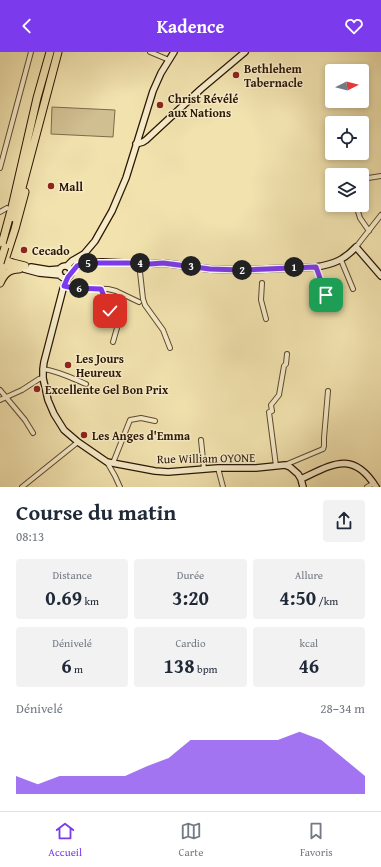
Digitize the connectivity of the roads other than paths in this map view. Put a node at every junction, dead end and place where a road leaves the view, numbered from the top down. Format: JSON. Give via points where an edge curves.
{"nodes":[{"id":1,"x":31,"y":52,"type":"edge"},
{"id":2,"x":50,"y":52,"type":"edge"},
{"id":3,"x":58,"y":52,"type":"edge"},
{"id":4,"x":150,"y":52,"type":"edge"},
{"id":5,"x":174,"y":52,"type":"edge"},
{"id":6,"x":245,"y":52,"type":"edge"},
{"id":7,"x":169,"y":60,"type":"junction"},
{"id":8,"x":37,"y":98,"type":"junction"},
{"id":9,"x":45,"y":100,"type":"junction"},
{"id":10,"x":136,"y":144,"type":"junction"},
{"id":11,"x":1,"y":157,"type":"edge"},
{"id":12,"x":0,"y":168,"type":"edge"},
{"id":13,"x":381,"y":176,"type":"edge"},
{"id":14,"x":369,"y":178,"type":"edge"},
{"id":15,"x":3,"y":210,"type":"edge"},
{"id":16,"x":358,"y":212,"type":"edge"},
{"id":17,"x":381,"y":215,"type":"edge"},
{"id":18,"x":369,"y":231,"type":"junction"},
{"id":19,"x":0,"y":235,"type":"edge"},
{"id":20,"x":13,"y":236,"type":"junction"},
{"id":21,"x":356,"y":247,"type":"junction"},
{"id":22,"x":2,"y":248,"type":"edge"},
{"id":23,"x":84,"y":254,"type":"junction"},
{"id":24,"x":341,"y":260,"type":"junction"},
{"id":25,"x":2,"y":262,"type":"edge"},
{"id":26,"x":139,"y":263,"type":"junction"},
{"id":27,"x":77,"y":266,"type":"junction"},
{"id":28,"x":316,"y":267,"type":"junction"},
{"id":29,"x":24,"y":268,"type":"junction"},
{"id":30,"x":64,"y":274,"type":"junction"},
{"id":31,"x":0,"y":276,"type":"edge"},
{"id":32,"x":381,"y":276,"type":"edge"},
{"id":33,"x":0,"y":283,"type":"edge"},
{"id":34,"x":262,"y":283,"type":"dead end"},
{"id":35,"x":64,"y":288,"type":"junction"},
{"id":36,"x":101,"y":289,"type":"junction"},
{"id":37,"x":353,"y":289,"type":"dead end"},
{"id":38,"x":326,"y":295,"type":"dead end"},
{"id":39,"x":139,"y":302,"type":"dead end"},
{"id":40,"x":266,"y":319,"type":"dead end"},
{"id":41,"x":113,"y":342,"type":"dead end"},
{"id":42,"x":170,"y":348,"type":"dead end"},
{"id":43,"x":287,"y":354,"type":"dead end"},
{"id":44,"x":43,"y":369,"type":"junction"},
{"id":45,"x":43,"y":378,"type":"junction"},
{"id":46,"x":86,"y":384,"type":"dead end"},
{"id":47,"x":0,"y":390,"type":"edge"},
{"id":48,"x":328,"y":391,"type":"dead end"},
{"id":49,"x":6,"y":397,"type":"junction"},
{"id":50,"x":0,"y":400,"type":"edge"},
{"id":51,"x":155,"y":421,"type":"dead end"},
{"id":52,"x":33,"y":434,"type":"dead end"},
{"id":53,"x":201,"y":440,"type":"dead end"},
{"id":54,"x":78,"y":442,"type":"junction"},
{"id":55,"x":107,"y":462,"type":"junction"},
{"id":56,"x":114,"y":464,"type":"junction"},
{"id":57,"x":285,"y":465,"type":"junction"},
{"id":58,"x":276,"y":466,"type":"junction"},
{"id":59,"x":218,"y":468,"type":"junction"},
{"id":60,"x":204,"y":469,"type":"junction"},
{"id":61,"x":301,"y":479,"type":"junction"},
{"id":62,"x":375,"y":485,"type":"edge"},
{"id":63,"x":22,"y":487,"type":"edge"},
{"id":64,"x":120,"y":487,"type":"edge"},
{"id":65,"x":222,"y":487,"type":"edge"},
{"id":66,"x":303,"y":487,"type":"edge"},
{"id":67,"x":367,"y":487,"type":"edge"}],
"edges":[{"from":1,"to":11,"type":"street"},
{"from":2,"to":8,"type":"highway"},
{"from":3,"to":9,"type":"highway"},
{"from":4,"to":7,"type":"street"},
{"from":5,"to":7,"type":"street"},
{"from":6,"to":10,"type":"street","via":[[146,140]]},
{"from":7,"to":10,"type":"street","via":[[153,91]]},
{"from":8,"to":15,"type":"highway"},
{"from":8,"to":22,"type":"highway"},
{"from":9,"to":20,"type":"highway","via":[[23,204]]},
{"from":9,"to":22,"type":"highway"},
{"from":10,"to":23,"type":"street","via":[[126,178],[112,211],[95,241]]},
{"from":11,"to":12,"type":"street"},
{"from":13,"to":14,"type":"street"},
{"from":15,"to":19,"type":"highway"},
{"from":16,"to":18,"type":"street"},
{"from":17,"to":18,"type":"street"},
{"from":18,"to":21,"type":"street"},
{"from":20,"to":25,"type":"highway"},
{"from":20,"to":29,"type":"highway","via":[[12,253]]},
{"from":21,"to":24,"type":"street"},
{"from":21,"to":32,"type":"street"},
{"from":22,"to":25,"type":"highway","bridge":true},
{"from":23,"to":27,"type":"street"},
{"from":23,"to":30,"type":"street","via":[[72,261],[67,266],[71,270]]},
{"from":24,"to":28,"type":"street"},
{"from":24,"to":37,"type":"street"},
{"from":25,"to":29,"type":"highway"},
{"from":25,"to":31,"type":"highway"},
{"from":26,"to":27,"type":"street","via":[[87,263]]},
{"from":26,"to":28,"type":"street","via":[[241,270]]},
{"from":26,"to":42,"type":"street","via":[[145,305],[163,330]]},
{"from":27,"to":30,"type":"street"},
{"from":28,"to":38,"type":"street"},
{"from":29,"to":30,"type":"street","via":[[39,273]]},
{"from":29,"to":33,"type":"highway","via":[[9,271]]},
{"from":30,"to":35,"type":"street"},
{"from":34,"to":40,"type":"street","via":[[261,300]]},
{"from":35,"to":36,"type":"street"},
{"from":35,"to":44,"type":"street","name":"Rue William OYONE"},
{"from":36,"to":39,"type":"street","via":[[116,291]]},
{"from":36,"to":41,"type":"street","via":[[116,328]]},
{"from":43,"to":58,"type":"street","via":[[279,395],[271,405],[272,411],[269,412]]},
{"from":44,"to":45,"type":"street","name":"Rue William OYONE"},
{"from":44,"to":46,"type":"street"},
{"from":45,"to":49,"type":"street"},
{"from":45,"to":54,"type":"street","name":"Rue William OYONE","via":[[54,414],[64,430]]},
{"from":47,"to":49,"type":"street"},
{"from":48,"to":57,"type":"street","via":[[323,449]]},
{"from":49,"to":50,"type":"street"},
{"from":49,"to":52,"type":"street"},
{"from":51,"to":56,"type":"street","via":[[141,418],[130,420]]},
{"from":53,"to":60,"type":"street"},
{"from":54,"to":55,"type":"street","name":"Rue William OYONE"},
{"from":54,"to":63,"type":"street"},
{"from":55,"to":56,"type":"street","name":"Rue William OYONE"},
{"from":55,"to":64,"type":"street"},
{"from":56,"to":60,"type":"street","name":"Rue William OYONE","via":[[168,472]]},
{"from":57,"to":58,"type":"street","name":"Rue William OYONE"},
{"from":57,"to":61,"type":"street","via":[[294,470]]},
{"from":58,"to":59,"type":"street","name":"Rue William OYONE"},
{"from":59,"to":60,"type":"street","name":"Rue William OYONE"},
{"from":59,"to":65,"type":"street"},
{"from":61,"to":62,"type":"street","via":[[333,464],[348,463],[360,469]]},
{"from":61,"to":66,"type":"street"},
{"from":62,"to":67,"type":"street"}]}
